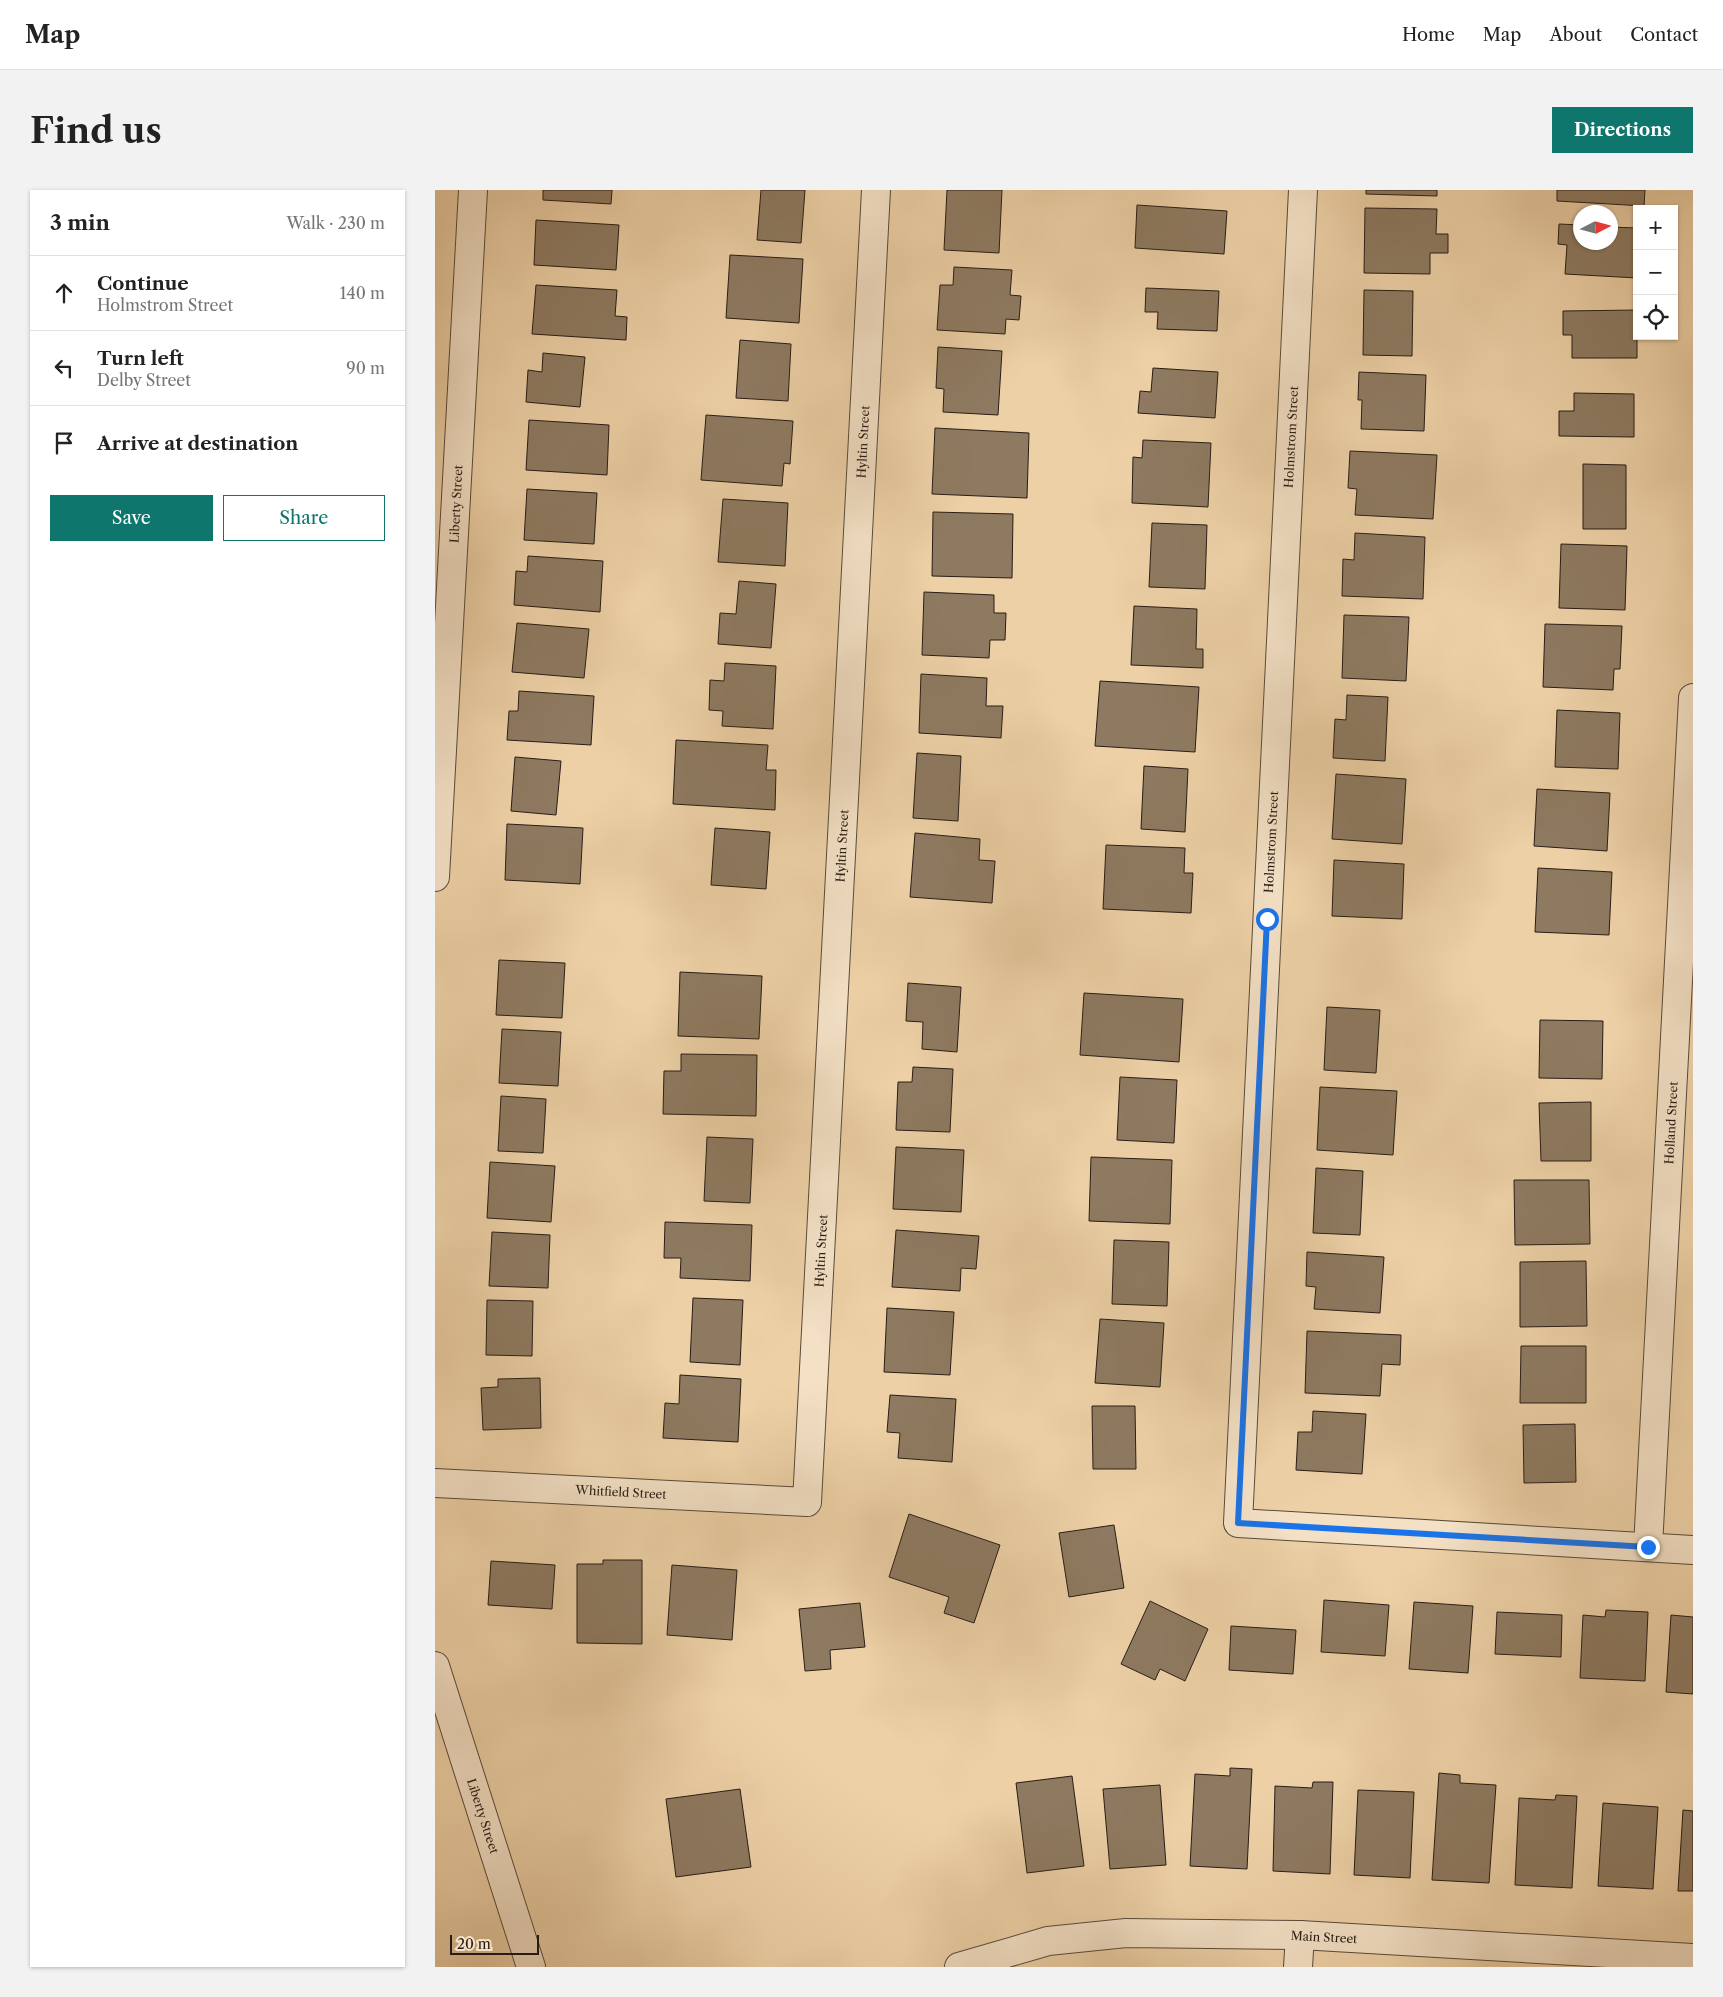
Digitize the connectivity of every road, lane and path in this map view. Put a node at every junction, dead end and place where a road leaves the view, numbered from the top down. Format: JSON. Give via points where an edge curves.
{"nodes":[{"id":1,"x":473,"y":190,"type":"edge"},
{"id":2,"x":876,"y":190,"type":"edge"},
{"id":3,"x":1303,"y":190,"type":"edge"},
{"id":4,"x":1693,"y":698,"type":"edge"},
{"id":5,"x":435,"y":872,"type":"edge"},
{"id":6,"x":435,"y":877,"type":"edge"},
{"id":7,"x":435,"y":1482,"type":"edge"},
{"id":8,"x":807,"y":1502,"type":"joint"},
{"id":9,"x":1648,"y":1547,"type":"junction"},
{"id":10,"x":1693,"y":1550,"type":"edge"},
{"id":11,"x":435,"y":1666,"type":"edge"},
{"id":12,"x":1300,"y":1936,"type":"junction"},
{"id":13,"x":1693,"y":1958,"type":"edge"},
{"id":14,"x":531,"y":1967,"type":"edge"},
{"id":15,"x":959,"y":1967,"type":"edge"},
{"id":16,"x":1298,"y":1967,"type":"edge"}],
"edges":[{"from":1,"to":5,"type":"street","name":"Liberty Street"},
{"from":2,"to":8,"type":"street","name":"Hyltin Street"},
{"from":3,"to":9,"type":"street","name":"Holmstrom Street","via":[[1238,1523]]},
{"from":4,"to":9,"type":"street","name":"Holland Street"},
{"from":5,"to":6,"type":"street","name":"Liberty Street"},
{"from":7,"to":8,"type":"street","name":"Whitfield Street"},
{"from":9,"to":10,"type":"street"},
{"from":11,"to":14,"type":"street","name":"Liberty Street"},
{"from":12,"to":13,"type":"street","name":"Main Street"},
{"from":12,"to":15,"type":"street","name":"Main Street","via":[[1127,1933],[1048,1941]]},
{"from":12,"to":16,"type":"street"}]}
